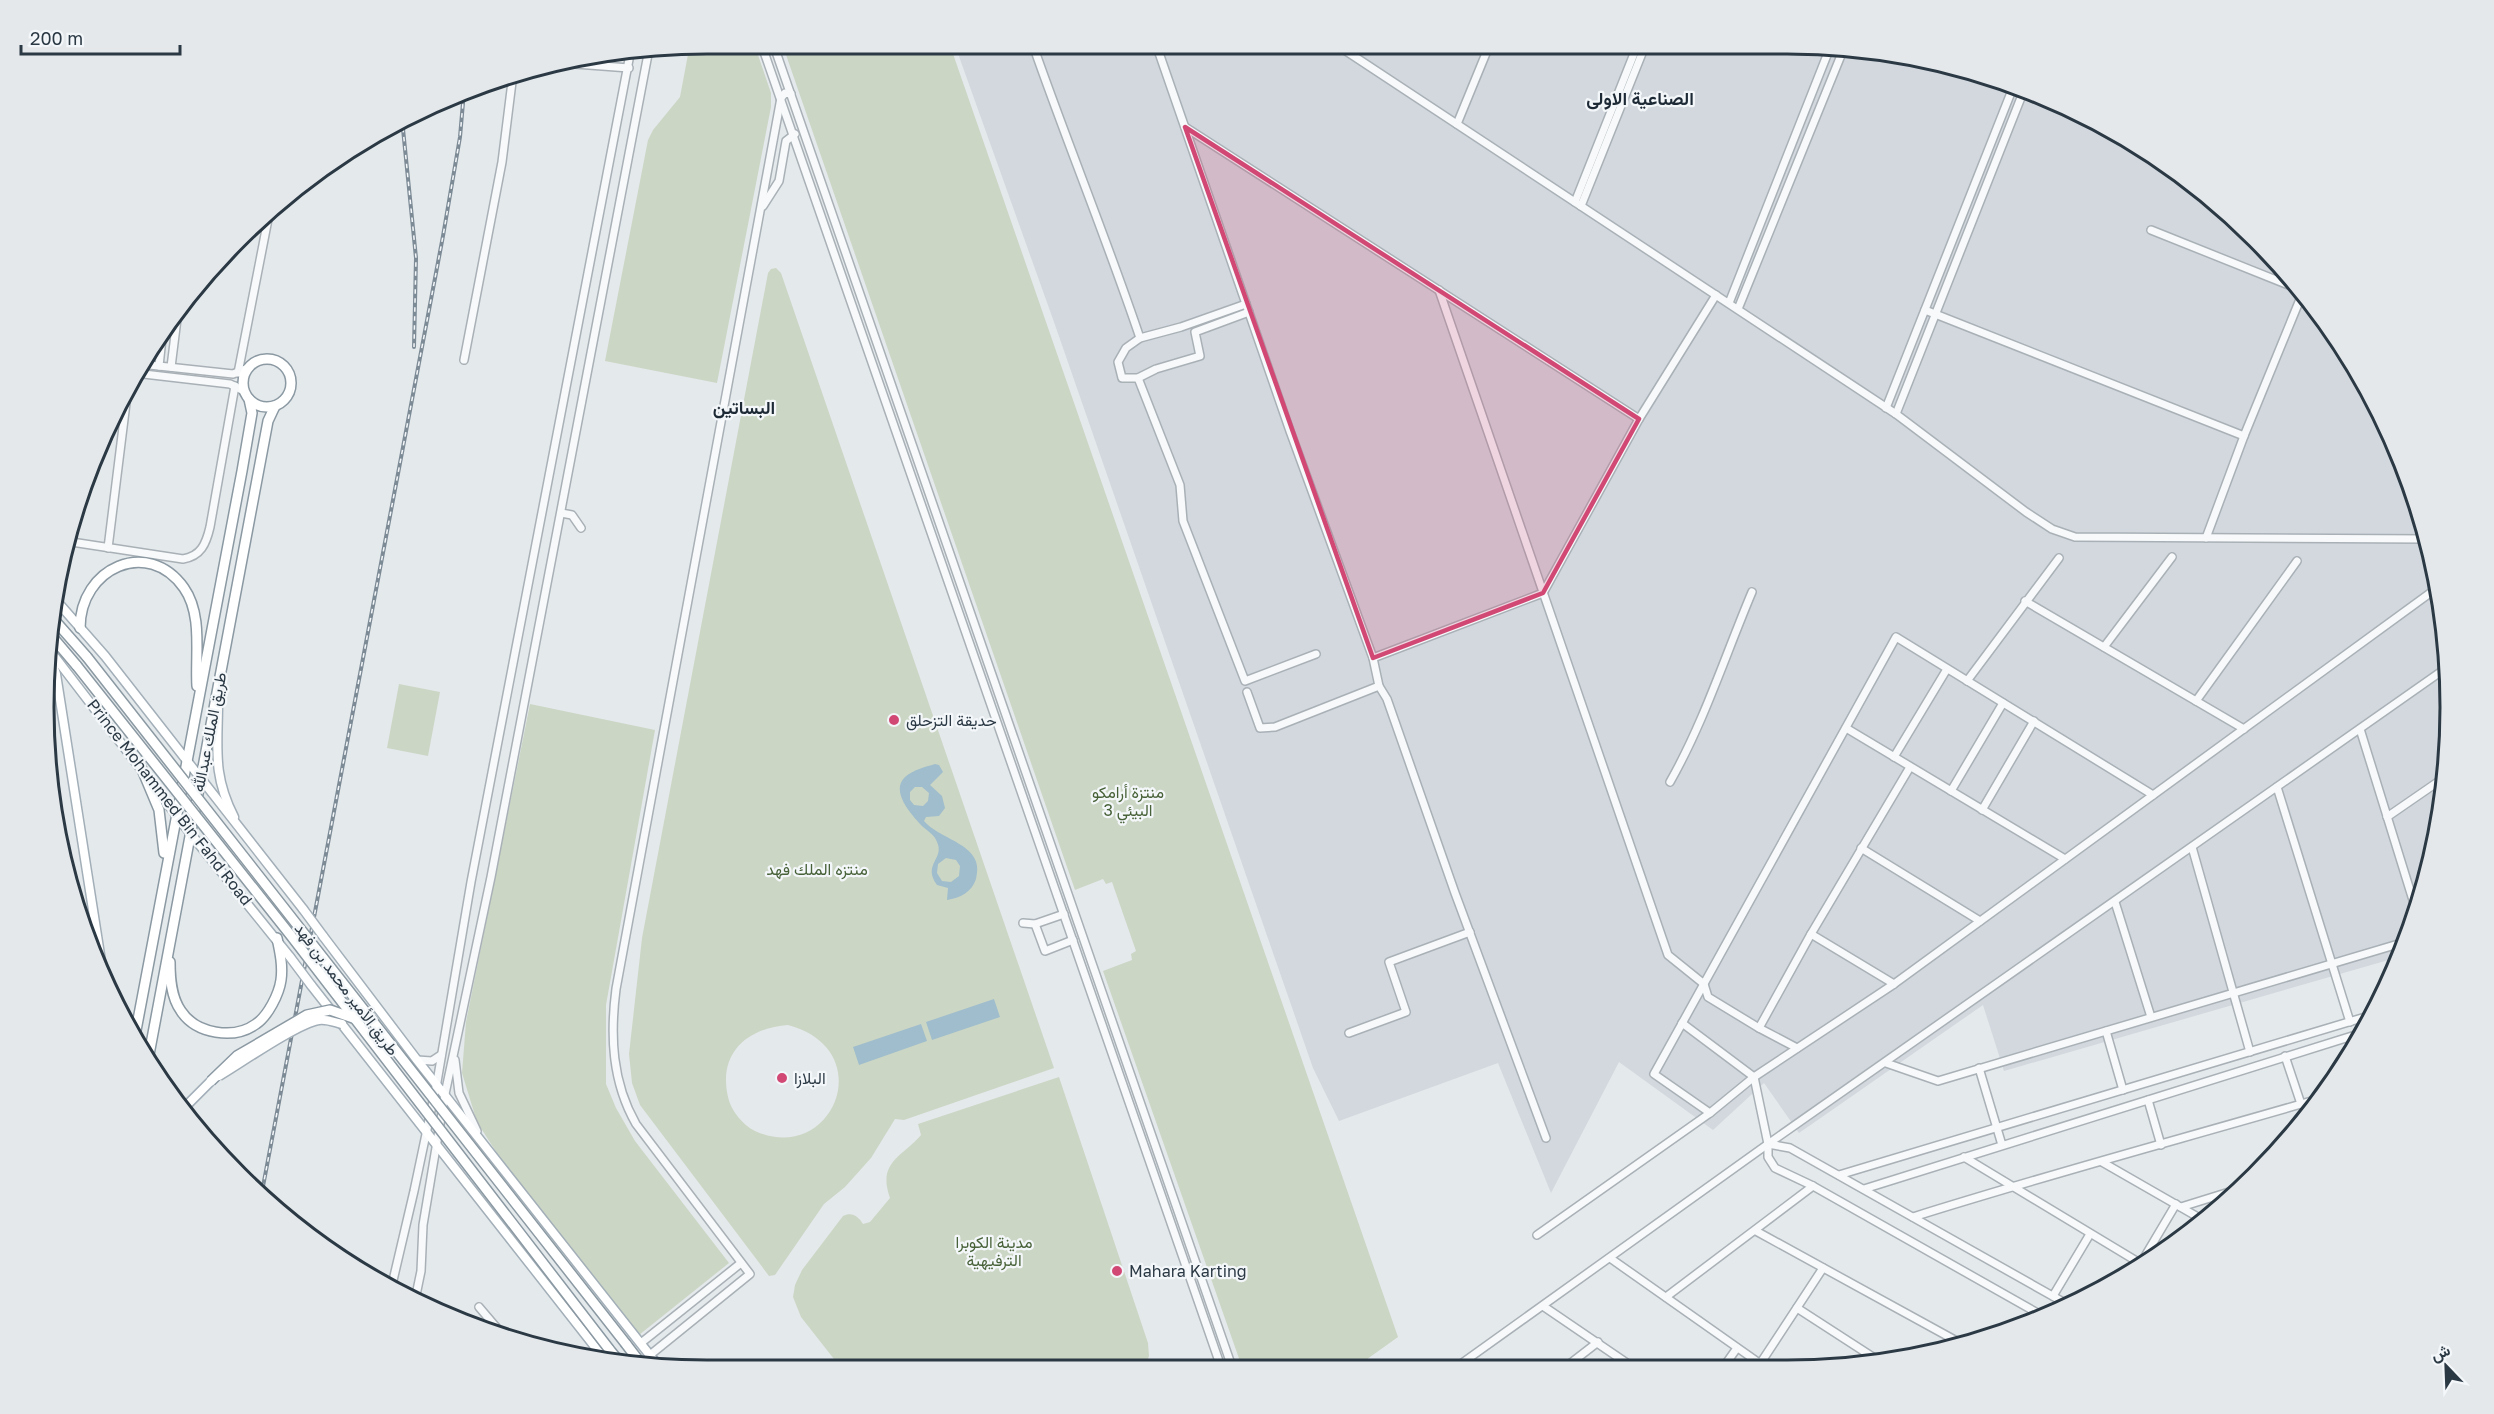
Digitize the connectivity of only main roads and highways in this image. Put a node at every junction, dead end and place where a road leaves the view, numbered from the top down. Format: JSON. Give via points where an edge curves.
{"nodes":[{"id":1,"x":247,"y":395,"type":"junction"},
{"id":2,"x":275,"y":406,"type":"junction"},
{"id":3,"x":62,"y":608,"type":"edge"},
{"id":4,"x":60,"y":626,"type":"edge"},
{"id":5,"x":80,"y":628,"type":"junction"},
{"id":6,"x":57,"y":643,"type":"edge"},
{"id":7,"x":56,"y":659,"type":"edge"},
{"id":8,"x":55,"y":670,"type":"edge"},
{"id":9,"x":218,"y":686,"type":"junction"},
{"id":10,"x":198,"y":698,"type":"junction"},
{"id":11,"x":186,"y":762,"type":"junction"},
{"id":12,"x":141,"y":767,"type":"junction"},
{"id":13,"x":200,"y":780,"type":"junction"},
{"id":14,"x":176,"y":814,"type":"junction"},
{"id":15,"x":190,"y":832,"type":"junction"},
{"id":16,"x":242,"y":834,"type":"junction"},
{"id":17,"x":165,"y":867,"type":"junction"},
{"id":18,"x":277,"y":938,"type":"junction"},
{"id":19,"x":98,"y":940,"type":"edge"},
{"id":20,"x":169,"y":943,"type":"junction"},
{"id":21,"x":355,"y":1020,"type":"junction"},
{"id":22,"x":342,"y":1024,"type":"junction"},
{"id":23,"x":137,"y":1026,"type":"edge"},
{"id":24,"x":150,"y":1048,"type":"edge"},
{"id":25,"x":211,"y":1081,"type":"junction"},
{"id":26,"x":188,"y":1104,"type":"edge"},
{"id":27,"x":597,"y":1350,"type":"edge"},
{"id":28,"x":612,"y":1352,"type":"edge"},
{"id":29,"x":635,"y":1356,"type":"edge"},
{"id":30,"x":652,"y":1358,"type":"edge"}],
"edges":[{"from":1,"to":2,"type":"highway","via":[[261,406]]},
{"from":1,"to":2,"type":"highway","via":[[243,381],[248,368],[268,358],[282,363],[291,379],[289,393]]},
{"from":1,"to":10,"type":"highway","name":"طريق الملك عبدالله","via":[[252,413]]},
{"from":2,"to":9,"type":"highway","name":"طريق الملك عبدالله","via":[[268,421]]},
{"from":3,"to":5,"type":"main road"},
{"from":4,"to":29,"type":"highway","name":"طريق الأمير محمد بن فهد","bridge":true},
{"from":5,"to":10,"type":"highway","via":[[81,607],[98,578],[127,564],[161,567],[184,588],[193,606]]},
{"from":5,"to":11,"type":"main road"},
{"from":6,"to":21,"type":"highway","name":"طريق الأمير محمد بن فهد","bridge":true},
{"from":7,"to":12,"type":"main road","name":"Prince Mohammed Bin Fahd Road"},
{"from":8,"to":19,"type":"main road"},
{"from":9,"to":13,"type":"highway","name":"طريق الملك عبدالله"},
{"from":9,"to":16,"type":"main road","via":[[218,777],[225,802]]},
{"from":10,"to":11,"type":"highway","name":"طريق الملك عبدالله"},
{"from":11,"to":13,"type":"main road"},
{"from":11,"to":14,"type":"highway","name":"طريق الملك عبدالله"},
{"from":12,"to":14,"type":"main road","name":"Prince Mohammed Bin Fahd Road"},
{"from":12,"to":17,"type":"highway","via":[[163,825]]},
{"from":13,"to":15,"type":"highway","name":"طريق الملك عبدالله"},
{"from":13,"to":16,"type":"main road"},
{"from":14,"to":15,"type":"main road","name":"Prince Mohammed Bin Fahd Road"},
{"from":14,"to":17,"type":"highway","name":"طريق الملك عبدالله"},
{"from":15,"to":18,"type":"main road","name":"Prince Mohammed Bin Fahd Road"},
{"from":15,"to":20,"type":"highway","name":"طريق الملك عبدالله"},
{"from":16,"to":30,"type":"main road","bridge":true},
{"from":17,"to":23,"type":"highway","name":"طريق الملك عبدالله"},
{"from":18,"to":20,"type":"highway","via":[[281,980],[267,1011],[256,1024],[236,1032],[219,1033],[191,1022],[180,1011],[171,979]]},
{"from":18,"to":22,"type":"main road","name":"Prince Mohammed Bin Fahd Road","bridge":true},
{"from":20,"to":24,"type":"highway","name":"طريق الملك عبدالله"},
{"from":21,"to":25,"type":"highway","bridge":true,"via":[[330,1010],[307,1015],[237,1056]]},
{"from":21,"to":28,"type":"highway","name":"طريق الأمير محمد بن فهد","bridge":true},
{"from":22,"to":25,"type":"main road","bridge":true,"via":[[316,1020]]},
{"from":22,"to":27,"type":"main road","name":"Prince Mohammed Bin Fahd Road"},
{"from":25,"to":26,"type":"main road"}]}
